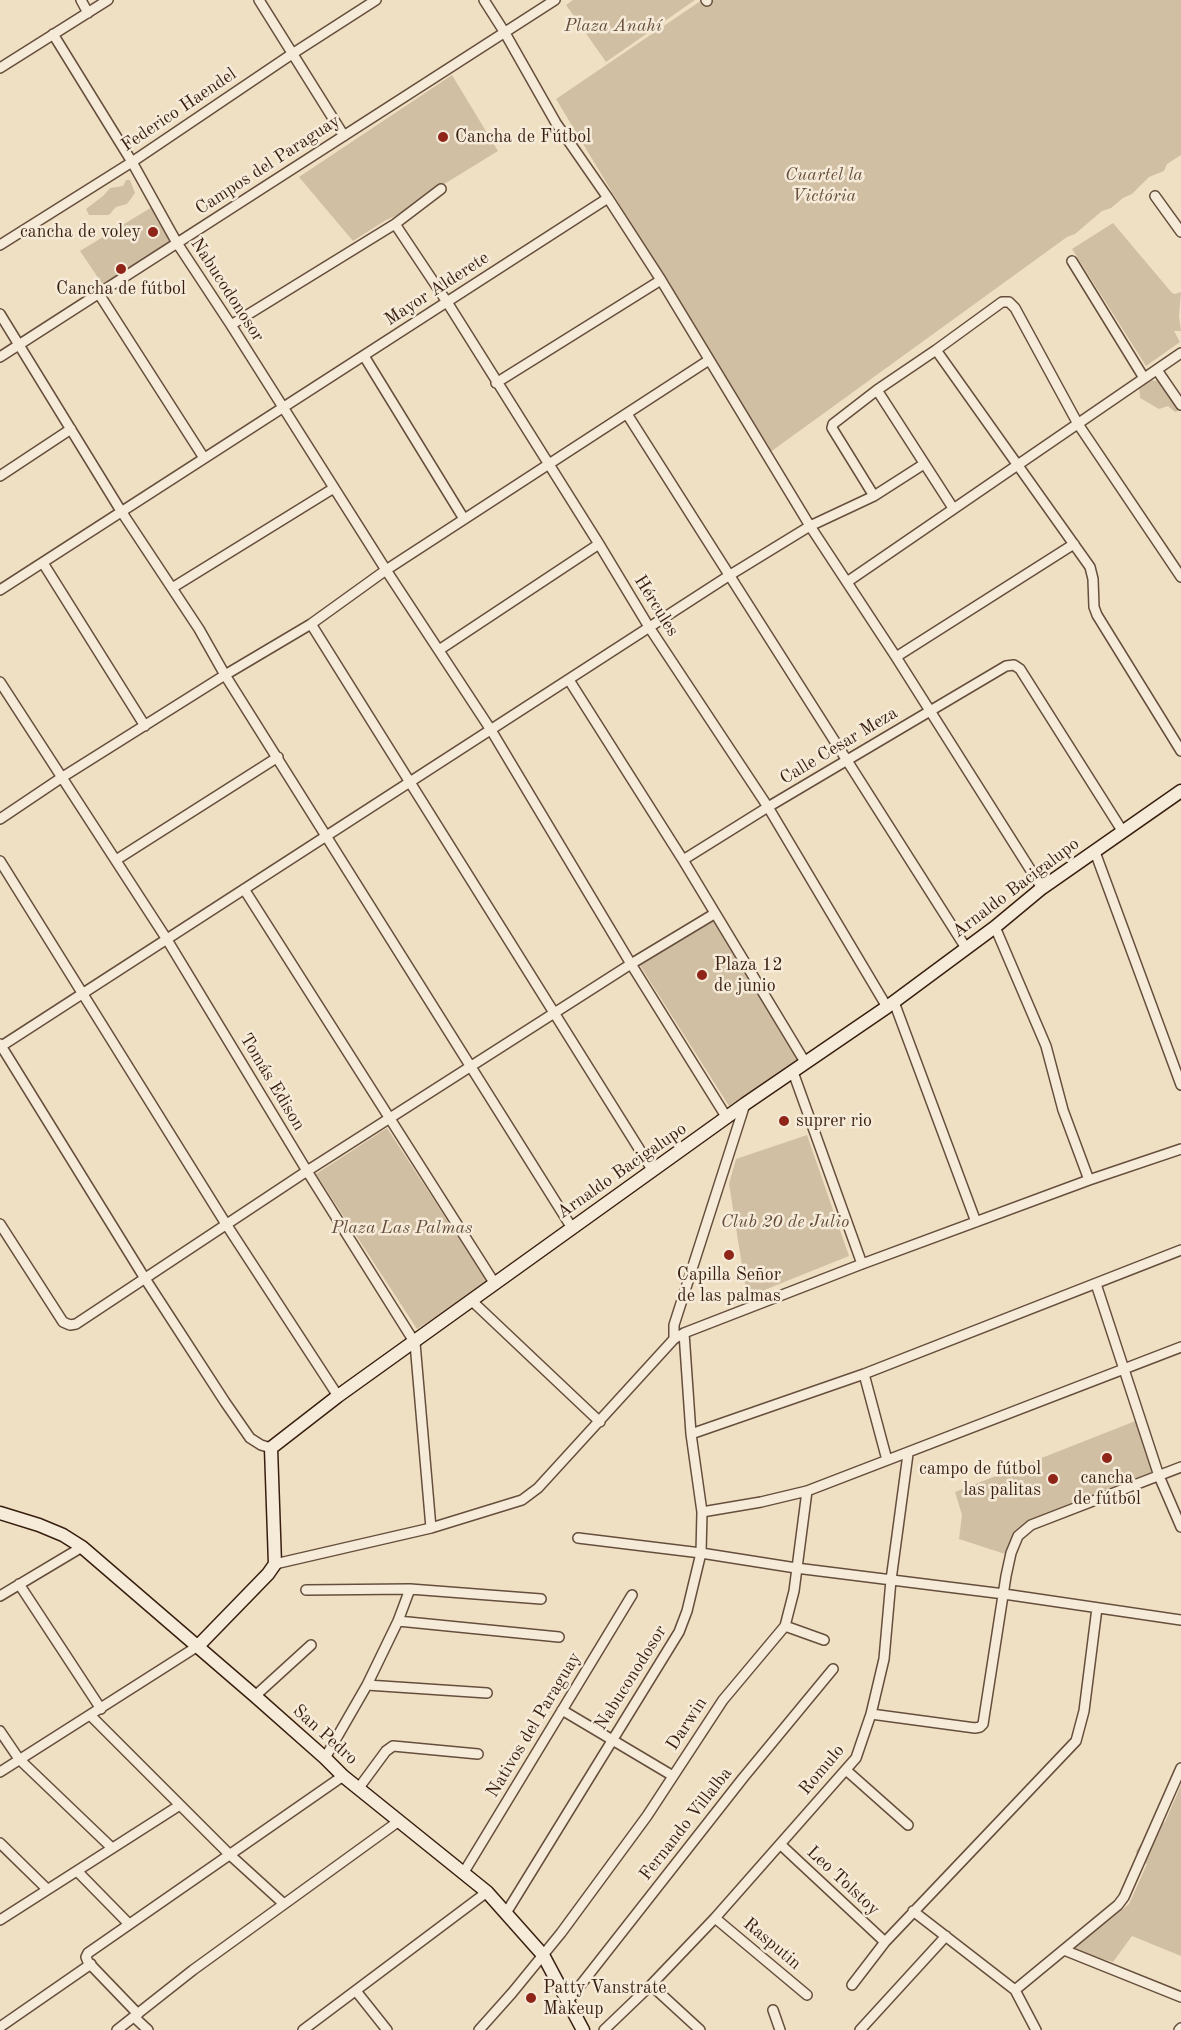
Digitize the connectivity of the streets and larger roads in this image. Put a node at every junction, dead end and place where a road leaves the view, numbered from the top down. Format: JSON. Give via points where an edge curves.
{"nodes":[{"id":1,"x":81,"y":0,"type":"edge"},
{"id":2,"x":108,"y":0,"type":"edge"},
{"id":3,"x":259,"y":0,"type":"edge"},
{"id":4,"x":376,"y":0,"type":"edge"},
{"id":5,"x":484,"y":0,"type":"edge"},
{"id":6,"x":555,"y":0,"type":"edge"},
{"id":7,"x":88,"y":12,"type":"junction"},
{"id":8,"x":505,"y":33,"type":"junction"},
{"id":9,"x":53,"y":34,"type":"junction"},
{"id":10,"x":292,"y":54,"type":"junction"},
{"id":11,"x":0,"y":68,"type":"edge"},
{"id":12,"x":344,"y":136,"type":"junction"},
{"id":13,"x":132,"y":162,"type":"junction"},
{"id":14,"x":441,"y":189,"type":"dead end"},
{"id":15,"x":1155,"y":196,"type":"dead end"},
{"id":16,"x":608,"y":198,"type":"junction"},
{"id":17,"x":395,"y":224,"type":"junction"},
{"id":18,"x":1181,"y":232,"type":"edge"},
{"id":19,"x":177,"y":243,"type":"junction"},
{"id":20,"x":0,"y":245,"type":"edge"},
{"id":21,"x":1072,"y":261,"type":"dead end"},
{"id":22,"x":661,"y":280,"type":"junction"},
{"id":23,"x":99,"y":294,"type":"junction"},
{"id":24,"x":447,"y":302,"type":"junction"},
{"id":25,"x":0,"y":314,"type":"edge"},
{"id":26,"x":231,"y":325,"type":"junction"},
{"id":27,"x":20,"y":345,"type":"junction"},
{"id":28,"x":936,"y":350,"type":"junction"},
{"id":29,"x":1181,"y":354,"type":"edge"},
{"id":30,"x":364,"y":356,"type":"junction"},
{"id":31,"x":0,"y":357,"type":"edge"},
{"id":32,"x":709,"y":360,"type":"junction"},
{"id":33,"x":1157,"y":370,"type":"junction"},
{"id":34,"x":1144,"y":378,"type":"junction"},
{"id":35,"x":496,"y":383,"type":"junction"},
{"id":36,"x":877,"y":390,"type":"junction"},
{"id":37,"x":1181,"y":405,"type":"edge"},
{"id":38,"x":283,"y":408,"type":"junction"},
{"id":39,"x":627,"y":414,"type":"junction"},
{"id":40,"x":1078,"y":424,"type":"junction"},
{"id":41,"x":71,"y":429,"type":"junction"},
{"id":42,"x":204,"y":458,"type":"junction"},
{"id":43,"x":924,"y":464,"type":"junction"},
{"id":44,"x":549,"y":465,"type":"junction"},
{"id":45,"x":1019,"y":466,"type":"junction"},
{"id":46,"x":0,"y":476,"type":"edge"},
{"id":47,"x":334,"y":489,"type":"junction"},
{"id":48,"x":874,"y":496,"type":"junction"},
{"id":49,"x":953,"y":508,"type":"junction"},
{"id":50,"x":121,"y":510,"type":"junction"},
{"id":51,"x":464,"y":519,"type":"junction"},
{"id":52,"x":810,"y":526,"type":"junction"},
{"id":53,"x":599,"y":544,"type":"junction"},
{"id":54,"x":1074,"y":544,"type":"junction"},
{"id":55,"x":43,"y":562,"type":"junction"},
{"id":56,"x":386,"y":570,"type":"junction"},
{"id":57,"x":730,"y":575,"type":"junction"},
{"id":58,"x":1181,"y":577,"type":"edge"},
{"id":59,"x":847,"y":582,"type":"junction"},
{"id":60,"x":172,"y":588,"type":"junction"},
{"id":61,"x":0,"y":590,"type":"edge"},
{"id":62,"x":310,"y":624,"type":"junction"},
{"id":63,"x":649,"y":627,"type":"junction"},
{"id":64,"x":439,"y":650,"type":"junction"},
{"id":65,"x":896,"y":657,"type":"junction"},
{"id":66,"x":225,"y":675,"type":"junction"},
{"id":67,"x":569,"y":680,"type":"junction"},
{"id":68,"x":0,"y":682,"type":"edge"},
{"id":69,"x":9,"y":696,"type":"junction"},
{"id":70,"x":0,"y":702,"type":"edge"},
{"id":71,"x":930,"y":711,"type":"junction"},
{"id":72,"x":145,"y":726,"type":"junction"},
{"id":73,"x":491,"y":730,"type":"junction"},
{"id":74,"x":1181,"y":751,"type":"edge"},
{"id":75,"x":278,"y":757,"type":"junction"},
{"id":76,"x":848,"y":760,"type":"junction"},
{"id":77,"x":61,"y":778,"type":"junction"},
{"id":78,"x":409,"y":782,"type":"junction"},
{"id":79,"x":1181,"y":791,"type":"edge"},
{"id":80,"x":768,"y":807,"type":"junction"},
{"id":81,"x":0,"y":819,"type":"edge"},
{"id":82,"x":1123,"y":832,"type":"junction"},
{"id":83,"x":327,"y":835,"type":"junction"},
{"id":84,"x":1095,"y":852,"type":"junction"},
{"id":85,"x":116,"y":860,"type":"junction"},
{"id":86,"x":683,"y":860,"type":"junction"},
{"id":87,"x":0,"y":861,"type":"edge"},
{"id":88,"x":1042,"y":888,"type":"junction"},
{"id":89,"x":244,"y":889,"type":"junction"},
{"id":90,"x":714,"y":914,"type":"junction"},
{"id":91,"x":995,"y":927,"type":"junction"},
{"id":92,"x":166,"y":938,"type":"junction"},
{"id":93,"x":966,"y":948,"type":"junction"},
{"id":94,"x":631,"y":964,"type":"junction"},
{"id":95,"x":83,"y":993,"type":"junction"},
{"id":96,"x":890,"y":1004,"type":"junction"},
{"id":97,"x":553,"y":1014,"type":"junction"},
{"id":98,"x":0,"y":1046,"type":"edge"},
{"id":99,"x":806,"y":1062,"type":"junction"},
{"id":100,"x":471,"y":1066,"type":"junction"},
{"id":101,"x":793,"y":1072,"type":"junction"},
{"id":102,"x":1181,"y":1085,"type":"edge"},
{"id":103,"x":745,"y":1104,"type":"junction"},
{"id":104,"x":727,"y":1118,"type":"junction"},
{"id":105,"x":389,"y":1119,"type":"junction"},
{"id":106,"x":1181,"y":1149,"type":"edge"},
{"id":107,"x":307,"y":1171,"type":"junction"},
{"id":108,"x":652,"y":1171,"type":"junction"},
{"id":109,"x":1089,"y":1180,"type":"junction"},
{"id":110,"x":976,"y":1222,"type":"junction"},
{"id":111,"x":0,"y":1224,"type":"edge"},
{"id":112,"x":226,"y":1224,"type":"junction"},
{"id":113,"x":572,"y":1228,"type":"junction"},
{"id":114,"x":1181,"y":1250,"type":"edge"},
{"id":115,"x":862,"y":1264,"type":"junction"},
{"id":116,"x":144,"y":1277,"type":"junction"},
{"id":117,"x":495,"y":1284,"type":"junction"},
{"id":118,"x":1096,"y":1284,"type":"junction"},
{"id":119,"x":472,"y":1301,"type":"junction"},
{"id":120,"x":684,"y":1333,"type":"junction"},
{"id":121,"x":674,"y":1340,"type":"junction"},
{"id":122,"x":415,"y":1343,"type":"junction"},
{"id":123,"x":1181,"y":1347,"type":"edge"},
{"id":124,"x":1126,"y":1369,"type":"junction"},
{"id":125,"x":864,"y":1374,"type":"junction"},
{"id":126,"x":338,"y":1396,"type":"junction"},
{"id":127,"x":600,"y":1422,"type":"junction"},
{"id":128,"x":691,"y":1434,"type":"junction"},
{"id":129,"x":271,"y":1448,"type":"junction"},
{"id":130,"x":908,"y":1454,"type":"junction"},
{"id":131,"x":888,"y":1460,"type":"junction"},
{"id":132,"x":1181,"y":1467,"type":"edge"},
{"id":133,"x":1159,"y":1476,"type":"junction"},
{"id":134,"x":807,"y":1491,"type":"junction"},
{"id":135,"x":702,"y":1512,"type":"junction"},
{"id":136,"x":0,"y":1513,"type":"edge"},
{"id":137,"x":1181,"y":1527,"type":"edge"},
{"id":138,"x":431,"y":1528,"type":"junction"},
{"id":139,"x":578,"y":1538,"type":"dead end"},
{"id":140,"x":82,"y":1547,"type":"junction"},
{"id":141,"x":701,"y":1553,"type":"junction"},
{"id":142,"x":275,"y":1564,"type":"junction"},
{"id":143,"x":796,"y":1568,"type":"junction"},
{"id":144,"x":891,"y":1580,"type":"junction"},
{"id":145,"x":19,"y":1584,"type":"junction"},
{"id":146,"x":410,"y":1589,"type":"junction"},
{"id":147,"x":306,"y":1590,"type":"dead end"},
{"id":148,"x":1004,"y":1594,"type":"junction"},
{"id":149,"x":632,"y":1595,"type":"dead end"},
{"id":150,"x":0,"y":1596,"type":"edge"},
{"id":151,"x":541,"y":1599,"type":"dead end"},
{"id":152,"x":1097,"y":1608,"type":"junction"},
{"id":153,"x":1181,"y":1620,"type":"edge"},
{"id":154,"x":398,"y":1622,"type":"junction"},
{"id":155,"x":785,"y":1626,"type":"junction"},
{"id":156,"x":559,"y":1637,"type":"dead end"},
{"id":157,"x":824,"y":1640,"type":"dead end"},
{"id":158,"x":311,"y":1645,"type":"dead end"},
{"id":159,"x":198,"y":1646,"type":"junction"},
{"id":160,"x":833,"y":1669,"type":"dead end"},
{"id":161,"x":367,"y":1685,"type":"junction"},
{"id":162,"x":487,"y":1693,"type":"dead end"},
{"id":163,"x":255,"y":1696,"type":"junction"},
{"id":164,"x":101,"y":1709,"type":"junction"},
{"id":165,"x":562,"y":1710,"type":"junction"},
{"id":166,"x":871,"y":1714,"type":"junction"},
{"id":167,"x":91,"y":1716,"type":"junction"},
{"id":168,"x":0,"y":1731,"type":"edge"},
{"id":169,"x":612,"y":1740,"type":"junction"},
{"id":170,"x":478,"y":1754,"type":"dead end"},
{"id":171,"x":325,"y":1758,"type":"junction"},
{"id":172,"x":19,"y":1759,"type":"junction"},
{"id":173,"x":846,"y":1770,"type":"junction"},
{"id":174,"x":0,"y":1772,"type":"edge"},
{"id":175,"x":1180,"y":1774,"type":"edge"},
{"id":176,"x":343,"y":1776,"type":"junction"},
{"id":177,"x":673,"y":1776,"type":"junction"},
{"id":178,"x":358,"y":1789,"type":"junction"},
{"id":179,"x":180,"y":1805,"type":"junction"},
{"id":180,"x":399,"y":1821,"type":"junction"},
{"id":181,"x":908,"y":1825,"type":"dead end"},
{"id":182,"x":0,"y":1843,"type":"edge"},
{"id":183,"x":780,"y":1844,"type":"junction"},
{"id":184,"x":112,"y":1848,"type":"junction"},
{"id":185,"x":229,"y":1854,"type":"junction"},
{"id":186,"x":77,"y":1870,"type":"junction"},
{"id":187,"x":464,"y":1872,"type":"junction"},
{"id":188,"x":47,"y":1889,"type":"junction"},
{"id":189,"x":487,"y":1892,"type":"junction"},
{"id":190,"x":284,"y":1904,"type":"junction"},
{"id":191,"x":912,"y":1911,"type":"junction"},
{"id":192,"x":506,"y":1913,"type":"junction"},
{"id":193,"x":715,"y":1918,"type":"junction"},
{"id":194,"x":0,"y":1920,"type":"edge"},
{"id":195,"x":129,"y":1924,"type":"junction"},
{"id":196,"x":946,"y":1936,"type":"junction"},
{"id":197,"x":885,"y":1942,"type":"junction"},
{"id":198,"x":1064,"y":1950,"type":"junction"},
{"id":199,"x":543,"y":1955,"type":"junction"},
{"id":200,"x":91,"y":1964,"type":"junction"},
{"id":201,"x":651,"y":1985,"type":"junction"},
{"id":202,"x":852,"y":1985,"type":"dead end"},
{"id":203,"x":357,"y":1990,"type":"junction"},
{"id":204,"x":1015,"y":1990,"type":"junction"},
{"id":205,"x":807,"y":1995,"type":"dead end"},
{"id":206,"x":1181,"y":1997,"type":"edge"},
{"id":207,"x":568,"y":2001,"type":"junction"},
{"id":208,"x":773,"y":2010,"type":"dead end"},
{"id":209,"x":136,"y":2015,"type":"junction"},
{"id":210,"x":0,"y":2027,"type":"edge"},
{"id":211,"x":117,"y":2030,"type":"edge"},
{"id":212,"x":148,"y":2030,"type":"edge"},
{"id":213,"x":303,"y":2030,"type":"edge"},
{"id":214,"x":387,"y":2030,"type":"edge"},
{"id":215,"x":479,"y":2030,"type":"edge"},
{"id":216,"x":583,"y":2030,"type":"edge"},
{"id":217,"x":604,"y":2030,"type":"edge"},
{"id":218,"x":700,"y":2030,"type":"edge"},
{"id":219,"x":780,"y":2030,"type":"edge"},
{"id":220,"x":860,"y":2030,"type":"edge"},
{"id":221,"x":1036,"y":2030,"type":"edge"}],
"edges":[{"from":1,"to":7,"type":"street"},
{"from":2,"to":7,"type":"street"},
{"from":3,"to":10,"type":"street"},
{"from":4,"to":10,"type":"street","name":"Federico Haendel"},
{"from":5,"to":8,"type":"street"},
{"from":6,"to":8,"type":"street","name":"Campos del Paraguay"},
{"from":7,"to":9,"type":"street"},
{"from":8,"to":12,"type":"street","name":"Campos del Paraguay"},
{"from":8,"to":16,"type":"street","via":[[556,123]]},
{"from":9,"to":11,"type":"street"},
{"from":9,"to":13,"type":"street","name":"Nabucodonosor"},
{"from":10,"to":12,"type":"street"},
{"from":10,"to":13,"type":"street","name":"Federico Haendel"},
{"from":12,"to":19,"type":"street","name":"Campos del Paraguay"},
{"from":13,"to":19,"type":"street","name":"Nabucodonosor"},
{"from":13,"to":20,"type":"street","name":"Federico Haendel"},
{"from":14,"to":17,"type":"street"},
{"from":15,"to":18,"type":"street"},
{"from":16,"to":22,"type":"street"},
{"from":16,"to":24,"type":"street","name":"Mayor Alderete"},
{"from":17,"to":24,"type":"street","name":"Hércules"},
{"from":17,"to":26,"type":"street"},
{"from":19,"to":23,"type":"street","name":"Campos del Paraguay"},
{"from":19,"to":26,"type":"street","name":"Nabucodonosor"},
{"from":21,"to":34,"type":"street"},
{"from":22,"to":32,"type":"street"},
{"from":22,"to":35,"type":"street"},
{"from":23,"to":27,"type":"street","name":"Campos del Paraguay"},
{"from":23,"to":42,"type":"street"},
{"from":24,"to":30,"type":"street","name":"Mayor Alderete"},
{"from":24,"to":35,"type":"street","name":"Hércules"},
{"from":25,"to":27,"type":"street"},
{"from":26,"to":38,"type":"street","name":"Nabucodonosor"},
{"from":27,"to":31,"type":"street","name":"Campos del Paraguay"},
{"from":27,"to":41,"type":"street"},
{"from":28,"to":36,"type":"street"},
{"from":28,"to":40,"type":"street","via":[[1002,302],[1009,302]]},
{"from":28,"to":45,"type":"street"},
{"from":29,"to":33,"type":"street"},
{"from":30,"to":38,"type":"street","name":"Mayor Alderete"},
{"from":30,"to":51,"type":"street"},
{"from":32,"to":39,"type":"street"},
{"from":32,"to":52,"type":"street"},
{"from":33,"to":34,"type":"street"},
{"from":33,"to":37,"type":"street"},
{"from":34,"to":40,"type":"street"},
{"from":35,"to":44,"type":"street","name":"Hércules"},
{"from":36,"to":43,"type":"street"},
{"from":36,"to":48,"type":"street","via":[[832,425]]},
{"from":38,"to":42,"type":"street","name":"Mayor Alderete"},
{"from":38,"to":47,"type":"street","name":"Nabucodonosor"},
{"from":39,"to":44,"type":"street"},
{"from":39,"to":57,"type":"street"},
{"from":40,"to":45,"type":"street"},
{"from":40,"to":58,"type":"street"},
{"from":41,"to":46,"type":"street"},
{"from":41,"to":50,"type":"street"},
{"from":42,"to":50,"type":"street","name":"Mayor Alderete"},
{"from":43,"to":48,"type":"street"},
{"from":43,"to":49,"type":"street"},
{"from":44,"to":51,"type":"street"},
{"from":44,"to":53,"type":"street","name":"Hércules"},
{"from":45,"to":49,"type":"street"},
{"from":45,"to":54,"type":"street"},
{"from":47,"to":56,"type":"street","name":"Nabucodonosor"},
{"from":47,"to":60,"type":"street"},
{"from":48,"to":52,"type":"street"},
{"from":49,"to":59,"type":"street"},
{"from":50,"to":55,"type":"street","name":"Mayor Alderete"},
{"from":50,"to":60,"type":"street"},
{"from":51,"to":56,"type":"street"},
{"from":52,"to":57,"type":"street"},
{"from":52,"to":59,"type":"street"},
{"from":53,"to":63,"type":"street","name":"Hércules"},
{"from":53,"to":64,"type":"street"},
{"from":54,"to":65,"type":"street"},
{"from":54,"to":74,"type":"street","via":[[1094,579],[1097,615]]},
{"from":55,"to":61,"type":"street","name":"Mayor Alderete"},
{"from":55,"to":72,"type":"street"},
{"from":56,"to":62,"type":"street"},
{"from":56,"to":64,"type":"street","name":"Nabucodonosor"},
{"from":57,"to":63,"type":"street"},
{"from":57,"to":76,"type":"street"},
{"from":59,"to":65,"type":"street"},
{"from":60,"to":66,"type":"street"},
{"from":62,"to":66,"type":"street"},
{"from":62,"to":78,"type":"street"},
{"from":63,"to":67,"type":"street"},
{"from":63,"to":80,"type":"street","name":"Hércules"},
{"from":64,"to":73,"type":"street","name":"Nabucodonosor"},
{"from":65,"to":71,"type":"street"},
{"from":66,"to":72,"type":"street"},
{"from":66,"to":75,"type":"street"},
{"from":67,"to":73,"type":"street"},
{"from":67,"to":86,"type":"street"},
{"from":68,"to":69,"type":"street","name":"Tomás Edison"},
{"from":69,"to":70,"type":"street"},
{"from":69,"to":77,"type":"street","name":"Tomás Edison"},
{"from":71,"to":76,"type":"street","name":"Calle Cesar Meza"},
{"from":71,"to":82,"type":"street","name":"Calle Cesar Meza","via":[[1005,666],[1014,665]]},
{"from":71,"to":88,"type":"street"},
{"from":72,"to":77,"type":"street"},
{"from":73,"to":78,"type":"street"},
{"from":73,"to":94,"type":"street","name":"Nabucodonosor"},
{"from":75,"to":83,"type":"street"},
{"from":75,"to":85,"type":"street"},
{"from":76,"to":80,"type":"street","name":"Calle Cesar Meza"},
{"from":76,"to":93,"type":"street"},
{"from":77,"to":81,"type":"street"},
{"from":77,"to":85,"type":"street","name":"Tomás Edison"},
{"from":78,"to":83,"type":"street"},
{"from":78,"to":97,"type":"street"},
{"from":79,"to":82,"type":"street","name":"Arnaldo Bacigalupo"},
{"from":80,"to":86,"type":"street","name":"Calle Cesar Meza"},
{"from":80,"to":96,"type":"street","name":"Hércules"},
{"from":82,"to":84,"type":"street","name":"Arnaldo Bacigalupo"},
{"from":83,"to":89,"type":"street"},
{"from":83,"to":100,"type":"street"},
{"from":84,"to":88,"type":"street","name":"Arnaldo Bacigalupo"},
{"from":84,"to":102,"type":"street"},
{"from":85,"to":92,"type":"street","name":"Tomás Edison"},
{"from":86,"to":90,"type":"street"},
{"from":87,"to":95,"type":"street"},
{"from":88,"to":91,"type":"street","name":"Arnaldo Bacigalupo"},
{"from":89,"to":92,"type":"street"},
{"from":89,"to":105,"type":"street"},
{"from":90,"to":94,"type":"street"},
{"from":90,"to":99,"type":"street"},
{"from":91,"to":93,"type":"street","name":"Arnaldo Bacigalupo"},
{"from":91,"to":109,"type":"street","via":[[1053,1065],[1063,1110]]},
{"from":92,"to":95,"type":"street"},
{"from":92,"to":107,"type":"street","name":"Tomás Edison"},
{"from":93,"to":96,"type":"street","name":"Arnaldo Bacigalupo"},
{"from":94,"to":97,"type":"street"},
{"from":94,"to":104,"type":"street","name":"Nabucodonosor"},
{"from":95,"to":98,"type":"street"},
{"from":95,"to":112,"type":"street"},
{"from":96,"to":99,"type":"street","name":"Arnaldo Bacigalupo"},
{"from":96,"to":110,"type":"street","name":"Hércules"},
{"from":97,"to":100,"type":"street"},
{"from":97,"to":108,"type":"street"},
{"from":98,"to":116,"type":"street"},
{"from":99,"to":101,"type":"street","name":"Arnaldo Bacigalupo"},
{"from":100,"to":105,"type":"street"},
{"from":100,"to":113,"type":"street"},
{"from":101,"to":103,"type":"street","name":"Arnaldo Bacigalupo"},
{"from":101,"to":115,"type":"street"},
{"from":103,"to":104,"type":"street","name":"Arnaldo Bacigalupo"},
{"from":103,"to":121,"type":"street","via":[[674,1325]]},
{"from":104,"to":108,"type":"street","name":"Arnaldo Bacigalupo"},
{"from":105,"to":107,"type":"street"},
{"from":105,"to":117,"type":"street"},
{"from":106,"to":109,"type":"street"},
{"from":107,"to":112,"type":"street"},
{"from":107,"to":122,"type":"street","name":"Tomás Edison"},
{"from":108,"to":113,"type":"street","name":"Arnaldo Bacigalupo"},
{"from":109,"to":110,"type":"street"},
{"from":110,"to":115,"type":"street"},
{"from":111,"to":116,"type":"street","via":[[63,1322],[70,1325]]},
{"from":112,"to":116,"type":"street"},
{"from":112,"to":126,"type":"street"},
{"from":113,"to":117,"type":"street","name":"Arnaldo Bacigalupo"},
{"from":114,"to":118,"type":"street"},
{"from":115,"to":120,"type":"street"},
{"from":116,"to":129,"type":"street","via":[[250,1438]]},
{"from":117,"to":119,"type":"street","name":"Arnaldo Bacigalupo"},
{"from":118,"to":124,"type":"street"},
{"from":118,"to":125,"type":"street"},
{"from":119,"to":122,"type":"street","name":"Arnaldo Bacigalupo"},
{"from":119,"to":127,"type":"street"},
{"from":120,"to":121,"type":"street"},
{"from":120,"to":128,"type":"street","name":"Nabuconodosor"},
{"from":121,"to":127,"type":"street"},
{"from":122,"to":126,"type":"street","name":"Arnaldo Bacigalupo"},
{"from":122,"to":138,"type":"street","name":"Tomás Edison"},
{"from":123,"to":124,"type":"street"},
{"from":124,"to":130,"type":"street"},
{"from":124,"to":133,"type":"street"},
{"from":125,"to":128,"type":"street"},
{"from":125,"to":131,"type":"street"},
{"from":126,"to":129,"type":"street","name":"Arnaldo Bacigalupo"},
{"from":127,"to":138,"type":"street","via":[[522,1500]]},
{"from":128,"to":135,"type":"street","name":"Nabuconodosor"},
{"from":129,"to":142,"type":"street"},
{"from":130,"to":131,"type":"street"},
{"from":130,"to":144,"type":"street","name":"Romulo"},
{"from":131,"to":134,"type":"street"},
{"from":132,"to":133,"type":"street"},
{"from":133,"to":137,"type":"street"},
{"from":133,"to":148,"type":"street","via":[[1031,1525],[1016,1538]]},
{"from":134,"to":135,"type":"street"},
{"from":134,"to":143,"type":"street","name":"Darwin"},
{"from":135,"to":141,"type":"street","name":"Nabuconodosor"},
{"from":136,"to":140,"type":"street","name":"San Pedro","via":[[47,1528]]},
{"from":138,"to":142,"type":"street"},
{"from":139,"to":141,"type":"street"},
{"from":140,"to":145,"type":"street"},
{"from":140,"to":159,"type":"street","name":"San Pedro"},
{"from":141,"to":143,"type":"street"},
{"from":141,"to":169,"type":"street","name":"Nabuconodosor","via":[[679,1632]]},
{"from":142,"to":159,"type":"street"},
{"from":143,"to":144,"type":"street"},
{"from":143,"to":155,"type":"street","name":"Darwin"},
{"from":144,"to":148,"type":"street"},
{"from":144,"to":166,"type":"street","name":"Romulo","via":[[884,1659]]},
{"from":145,"to":150,"type":"street"},
{"from":145,"to":164,"type":"street"},
{"from":146,"to":147,"type":"street"},
{"from":146,"to":151,"type":"street"},
{"from":146,"to":154,"type":"street"},
{"from":148,"to":152,"type":"street"},
{"from":148,"to":166,"type":"street","via":[[980,1727]]},
{"from":149,"to":165,"type":"street","name":"Nativos del Paraguay"},
{"from":152,"to":153,"type":"street"},
{"from":152,"to":191,"type":"street","via":[[1078,1737]]},
{"from":154,"to":156,"type":"street"},
{"from":154,"to":161,"type":"street"},
{"from":155,"to":157,"type":"street"},
{"from":155,"to":177,"type":"street","name":"Darwin","via":[[723,1700]]},
{"from":158,"to":163,"type":"street"},
{"from":159,"to":163,"type":"street","name":"San Pedro"},
{"from":159,"to":164,"type":"street"},
{"from":160,"to":207,"type":"street","name":"Fernando Villalba"},
{"from":161,"to":162,"type":"street"},
{"from":161,"to":171,"type":"street"},
{"from":163,"to":171,"type":"street","name":"San Pedro"},
{"from":164,"to":167,"type":"street"},
{"from":165,"to":169,"type":"street"},
{"from":165,"to":187,"type":"street","name":"Nativos del Paraguay"},
{"from":166,"to":173,"type":"street","name":"Romulo","via":[[858,1753]]},
{"from":167,"to":172,"type":"street"},
{"from":167,"to":179,"type":"street"},
{"from":168,"to":172,"type":"street"},
{"from":169,"to":177,"type":"street"},
{"from":169,"to":192,"type":"street","name":"Nabuconodosor"},
{"from":170,"to":178,"type":"street","via":[[393,1746]]},
{"from":171,"to":176,"type":"street","name":"San Pedro"},
{"from":172,"to":174,"type":"street"},
{"from":172,"to":184,"type":"street"},
{"from":173,"to":181,"type":"street"},
{"from":173,"to":183,"type":"street","name":"Romulo"},
{"from":175,"to":198,"type":"street","via":[[1124,1897]]},
{"from":176,"to":178,"type":"street","name":"San Pedro"},
{"from":176,"to":185,"type":"street"},
{"from":177,"to":199,"type":"street","name":"Darwin"},
{"from":178,"to":180,"type":"street","name":"San Pedro"},
{"from":179,"to":184,"type":"street"},
{"from":179,"to":185,"type":"street"},
{"from":180,"to":187,"type":"street","name":"San Pedro"},
{"from":180,"to":190,"type":"street"},
{"from":182,"to":188,"type":"street"},
{"from":183,"to":193,"type":"street","name":"Romulo"},
{"from":183,"to":197,"type":"street","name":"Leo Tolstoy"},
{"from":184,"to":186,"type":"street"},
{"from":185,"to":190,"type":"street"},
{"from":185,"to":195,"type":"street"},
{"from":186,"to":188,"type":"street"},
{"from":186,"to":195,"type":"street"},
{"from":187,"to":189,"type":"street","name":"San Pedro"},
{"from":188,"to":194,"type":"street"},
{"from":189,"to":192,"type":"street","name":"San Pedro"},
{"from":189,"to":203,"type":"street"},
{"from":190,"to":209,"type":"street"},
{"from":191,"to":196,"type":"street"},
{"from":191,"to":197,"type":"street"},
{"from":192,"to":199,"type":"street","name":"San Pedro"},
{"from":193,"to":201,"type":"street","name":"Romulo"},
{"from":193,"to":205,"type":"street","name":"Rasputin"},
{"from":195,"to":200,"type":"street","via":[[88,1953]]},
{"from":196,"to":204,"type":"street"},
{"from":196,"to":220,"type":"street"},
{"from":197,"to":202,"type":"street"},
{"from":198,"to":204,"type":"street"},
{"from":198,"to":206,"type":"street"},
{"from":199,"to":207,"type":"street","name":"San Pedro"},
{"from":199,"to":215,"type":"street","name":"Darwin"},
{"from":200,"to":209,"type":"street"},
{"from":200,"to":210,"type":"street"},
{"from":201,"to":217,"type":"street","name":"Romulo"},
{"from":201,"to":218,"type":"street"},
{"from":203,"to":213,"type":"street"},
{"from":203,"to":214,"type":"street"},
{"from":204,"to":221,"type":"street"},
{"from":207,"to":216,"type":"street","name":"San Pedro"},
{"from":208,"to":219,"type":"street"},
{"from":209,"to":211,"type":"street"},
{"from":209,"to":212,"type":"street"}]}
